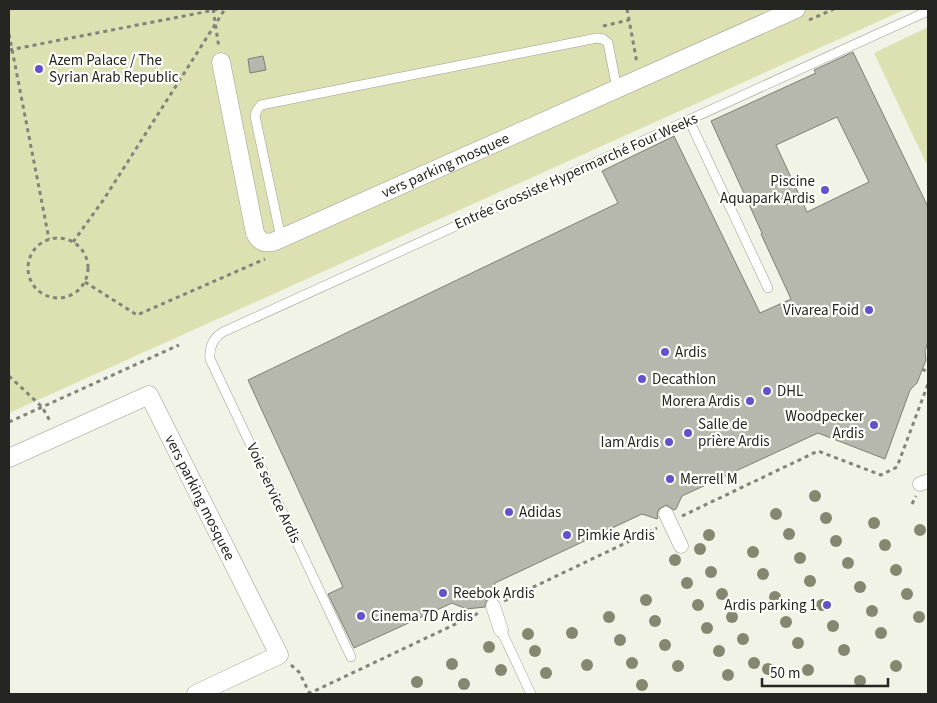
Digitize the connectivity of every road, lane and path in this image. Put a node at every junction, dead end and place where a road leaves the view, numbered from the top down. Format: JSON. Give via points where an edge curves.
{"nodes":[{"id":1,"x":213,"y":9,"type":"edge"},
{"id":2,"x":220,"y":9,"type":"edge"},
{"id":3,"x":225,"y":9,"type":"edge"},
{"id":4,"x":627,"y":9,"type":"edge"},
{"id":5,"x":796,"y":9,"type":"edge"},
{"id":6,"x":928,"y":11,"type":"edge"},
{"id":7,"x":215,"y":24,"type":"junction"},
{"id":8,"x":9,"y":34,"type":"edge"},
{"id":9,"x":10,"y":49,"type":"edge"},
{"id":10,"x":221,"y":62,"type":"joint"},
{"id":11,"x":637,"y":63,"type":"dead end"},
{"id":12,"x":617,"y":89,"type":"junction"},
{"id":13,"x":689,"y":120,"type":"junction"},
{"id":14,"x":281,"y":238,"type":"junction"},
{"id":15,"x":50,"y":239,"type":"junction"},
{"id":16,"x":73,"y":242,"type":"junction"},
{"id":17,"x":768,"y":288,"type":"dead end"},
{"id":18,"x":223,"y":332,"type":"joint"},
{"id":19,"x":179,"y":345,"type":"dead end"},
{"id":20,"x":922,"y":369,"type":"dead end"},
{"id":21,"x":928,"y":372,"type":"edge"},
{"id":22,"x":9,"y":376,"type":"edge"},
{"id":23,"x":928,"y":384,"type":"edge"},
{"id":24,"x":42,"y":407,"type":"junction"},
{"id":25,"x":9,"y":422,"type":"edge"},
{"id":26,"x":58,"y":436,"type":"junction"},
{"id":27,"x":9,"y":458,"type":"edge"},
{"id":28,"x":668,"y":518,"type":"junction"},
{"id":29,"x":681,"y":546,"type":"dead end"},
{"id":30,"x":493,"y":606,"type":"junction"},
{"id":31,"x":501,"y":630,"type":"joint"},
{"id":32,"x":279,"y":655,"type":"junction"},
{"id":33,"x":351,"y":657,"type":"dead end"},
{"id":34,"x":196,"y":694,"type":"edge"},
{"id":35,"x":309,"y":694,"type":"edge"},
{"id":36,"x":531,"y":694,"type":"edge"}],
"edges":[{"from":1,"to":2,"type":"path"},
{"from":1,"to":7,"type":"path"},
{"from":1,"to":9,"type":"path"},
{"from":3,"to":7,"type":"path"},
{"from":4,"to":11,"type":"path"},
{"from":5,"to":12,"type":"street","name":"vers parking mosquee"},
{"from":6,"to":13,"type":"lane","name":"Entrée Grossiste Hypermarché Four Weeks"},
{"from":7,"to":10,"type":"path"},
{"from":7,"to":16,"type":"path"},
{"from":8,"to":9,"type":"path"},
{"from":9,"to":15,"type":"path"},
{"from":10,"to":14,"type":"street","name":"vers parking mosquee","via":[[255,233],[268,243]]},
{"from":12,"to":14,"type":"street","name":"vers parking mosquee"},
{"from":12,"to":14,"type":"lane","via":[[608,43],[597,38],[261,105],[255,116]]},
{"from":13,"to":17,"type":"lane"},
{"from":13,"to":18,"type":"lane","name":"Entrée Grossiste Hypermarché Four Weeks"},
{"from":15,"to":16,"type":"path"},
{"from":15,"to":16,"type":"path","via":[[30,254],[28,274],[39,292],[59,299],[78,291],[88,272],[83,252]]},
{"from":18,"to":33,"type":"lane","name":"Voie service Ardis","via":[[211,344],[210,359]]},
{"from":19,"to":24,"type":"path"},
{"from":20,"to":21,"type":"path"},
{"from":22,"to":24,"type":"path"},
{"from":23,"to":28,"type":"path","via":[[897,467],[881,475],[818,451]]},
{"from":24,"to":25,"type":"path"},
{"from":24,"to":26,"type":"path"},
{"from":26,"to":27,"type":"street","name":"vers parking mosquee"},
{"from":26,"to":32,"type":"street","name":"vers parking mosquee","via":[[149,394]]},
{"from":28,"to":29,"type":"street"},
{"from":28,"to":30,"type":"path"},
{"from":30,"to":31,"type":"street"},
{"from":30,"to":35,"type":"path"},
{"from":31,"to":36,"type":"lane"},
{"from":32,"to":34,"type":"street"},
{"from":32,"to":35,"type":"path","via":[[299,672]]}]}
